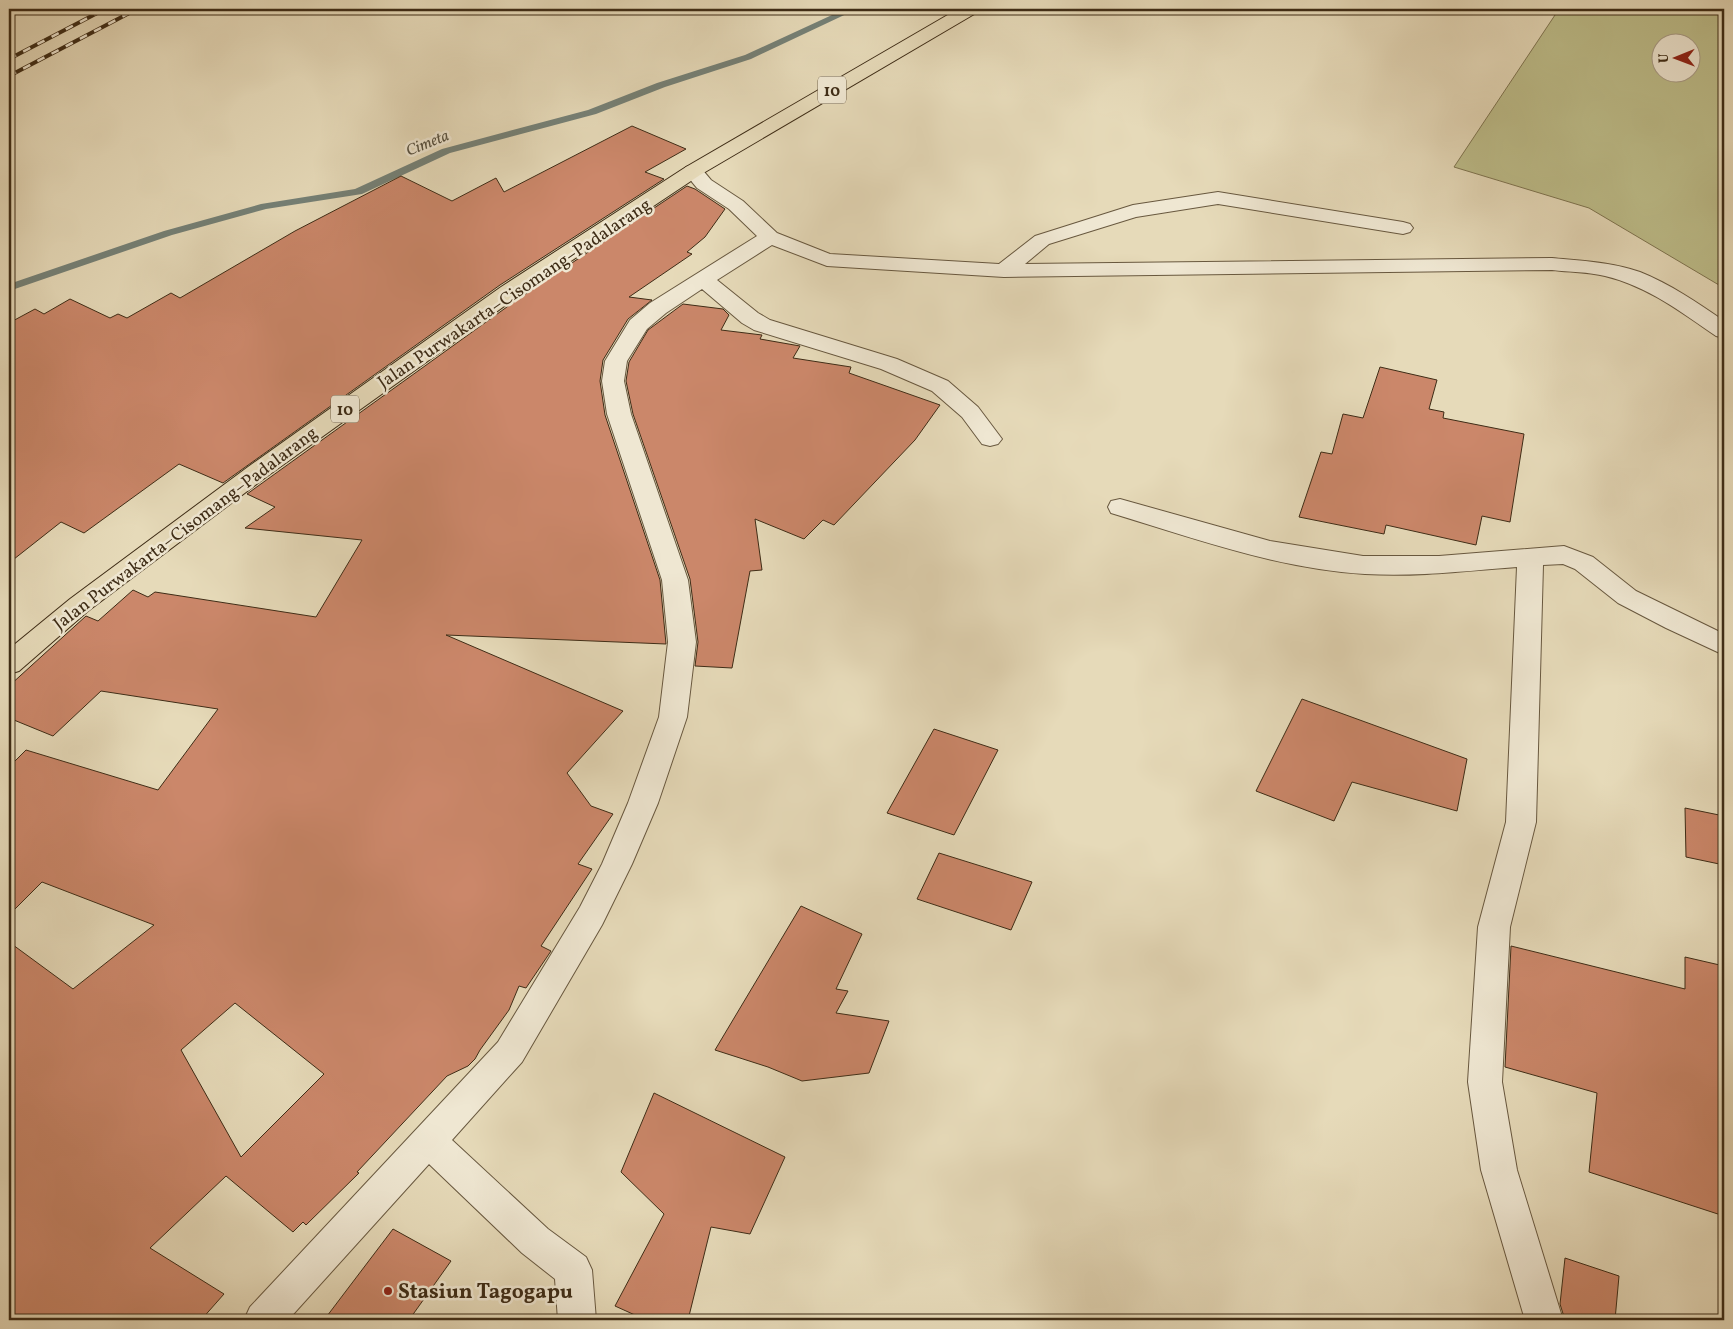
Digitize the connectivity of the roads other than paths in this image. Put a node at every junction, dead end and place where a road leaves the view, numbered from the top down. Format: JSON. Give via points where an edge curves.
{"nodes":[{"id":1,"x":970,"y":9,"type":"edge"},
{"id":2,"x":693,"y":171,"type":"junction"},
{"id":3,"x":1403,"y":228,"type":"dead end"},
{"id":4,"x":770,"y":237,"type":"junction"},
{"id":5,"x":1004,"y":271,"type":"junction"},
{"id":6,"x":704,"y":280,"type":"junction"},
{"id":7,"x":1724,"y":331,"type":"edge"},
{"id":8,"x":990,"y":439,"type":"dead end"},
{"id":9,"x":1120,"y":507,"type":"dead end"},
{"id":10,"x":1530,"y":557,"type":"junction"},
{"id":11,"x":1724,"y":645,"type":"edge"},
{"id":12,"x":9,"y":664,"type":"edge"},
{"id":13,"x":428,"y":1140,"type":"junction"},
{"id":14,"x":263,"y":1320,"type":"edge"},
{"id":15,"x":577,"y":1320,"type":"edge"},
{"id":16,"x":1544,"y":1320,"type":"edge"}],
"edges":[{"from":1,"to":2,"type":"highway","name":"Jalan Purwakarta–Cisomang–Padalarang","number":"10"},
{"from":2,"to":4,"type":"street","via":[[704,184],[736,205]]},
{"from":2,"to":12,"type":"highway","name":"Jalan Purwakarta–Cisomang–Padalarang","number":"10","via":[[509,292],[257,472],[79,605]]},
{"from":3,"to":5,"type":"street","via":[[1218,198],[1133,211],[1042,240]]},
{"from":4,"to":5,"type":"street","via":[[827,260]]},
{"from":4,"to":6,"type":"street"},
{"from":5,"to":7,"type":"street","via":[[1552,264],[1604,269],[1633,277],[1675,298]]},
{"from":6,"to":8,"type":"street","via":[[762,325],[889,364],[940,386],[970,412]]},
{"from":6,"to":13,"type":"street","via":[[658,308],[638,325],[616,361],[613,381],[619,414],[675,580],[682,642],[673,718],[617,864],[591,916],[510,1052]]},
{"from":9,"to":10,"type":"street","via":[[1301,557],[1426,566]]},
{"from":10,"to":11,"type":"street","via":[[1564,555],[1576,558],[1599,572],[1629,598]]},
{"from":10,"to":16,"type":"street","via":[[1521,822],[1494,927],[1485,1082],[1499,1170]]},
{"from":13,"to":14,"type":"street"},
{"from":13,"to":15,"type":"street","via":[[535,1241],[573,1270]]}]}
